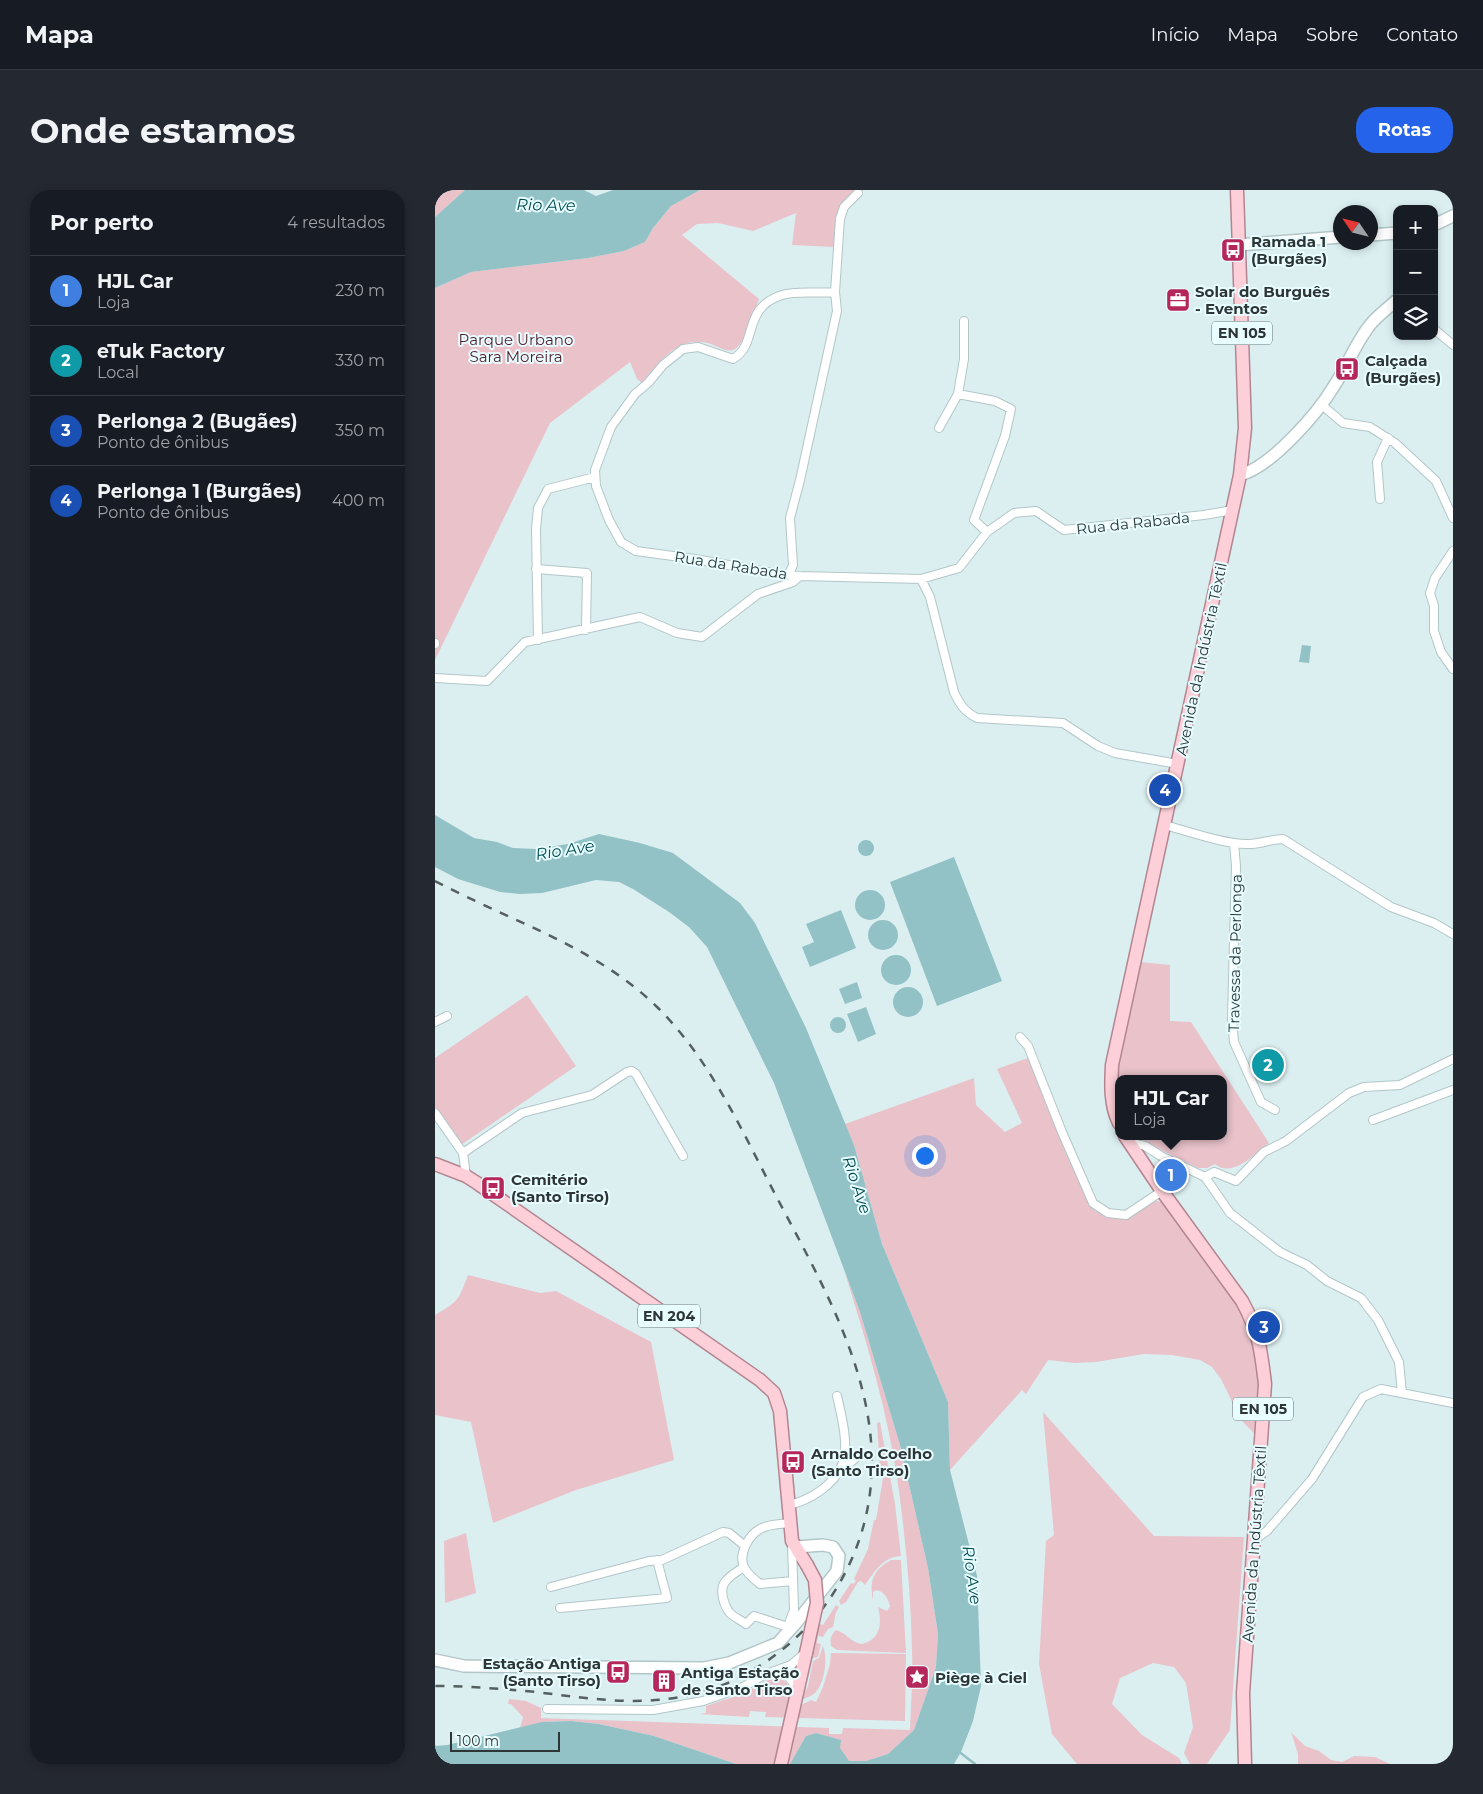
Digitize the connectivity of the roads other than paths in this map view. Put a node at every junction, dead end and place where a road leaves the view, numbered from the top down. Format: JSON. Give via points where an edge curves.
{"nodes":[{"id":1,"x":1237,"y":190,"type":"edge"},
{"id":2,"x":858,"y":193,"type":"dead end"},
{"id":3,"x":1453,"y":216,"type":"edge"},
{"id":4,"x":1438,"y":223,"type":"edge"},
{"id":5,"x":1393,"y":233,"type":"edge"},
{"id":6,"x":1378,"y":234,"type":"edge"},
{"id":7,"x":1333,"y":238,"type":"edge"},
{"id":8,"x":1238,"y":245,"type":"junction"},
{"id":9,"x":835,"y":292,"type":"junction"},
{"id":10,"x":1393,"y":304,"type":"edge"},
{"id":11,"x":964,"y":321,"type":"dead end"},
{"id":12,"x":1438,"y":332,"type":"edge"},
{"id":13,"x":1453,"y":345,"type":"edge"},
{"id":14,"x":957,"y":394,"type":"junction"},
{"id":15,"x":1322,"y":405,"type":"junction"},
{"id":16,"x":939,"y":428,"type":"dead end"},
{"id":17,"x":1387,"y":438,"type":"junction"},
{"id":18,"x":1241,"y":475,"type":"junction"},
{"id":19,"x":595,"y":477,"type":"junction"},
{"id":20,"x":1380,"y":499,"type":"dead end"},
{"id":21,"x":1233,"y":510,"type":"junction"},
{"id":22,"x":1453,"y":518,"type":"edge"},
{"id":23,"x":987,"y":532,"type":"junction"},
{"id":24,"x":1453,"y":551,"type":"edge"},
{"id":25,"x":536,"y":569,"type":"junction"},
{"id":26,"x":789,"y":574,"type":"junction"},
{"id":27,"x":800,"y":576,"type":"junction"},
{"id":28,"x":921,"y":580,"type":"junction"},
{"id":29,"x":587,"y":630,"type":"junction"},
{"id":30,"x":538,"y":640,"type":"junction"},
{"id":31,"x":1453,"y":669,"type":"edge"},
{"id":32,"x":435,"y":678,"type":"edge"},
{"id":33,"x":1178,"y":764,"type":"junction"},
{"id":34,"x":1165,"y":825,"type":"junction"},
{"id":35,"x":1234,"y":843,"type":"junction"},
{"id":36,"x":1453,"y":934,"type":"edge"},
{"id":37,"x":447,"y":1016,"type":"dead end"},
{"id":38,"x":435,"y":1022,"type":"edge"},
{"id":39,"x":1019,"y":1037,"type":"dead end"},
{"id":40,"x":1453,"y":1060,"type":"edge"},
{"id":41,"x":1453,"y":1090,"type":"edge"},
{"id":42,"x":1275,"y":1110,"type":"dead end"},
{"id":43,"x":435,"y":1113,"type":"edge"},
{"id":44,"x":1115,"y":1115,"type":"edge"},
{"id":45,"x":1373,"y":1120,"type":"dead end"},
{"id":46,"x":1127,"y":1140,"type":"edge"},
{"id":47,"x":1129,"y":1140,"type":"edge"},
{"id":48,"x":463,"y":1153,"type":"junction"},
{"id":49,"x":683,"y":1156,"type":"dead end"},
{"id":50,"x":435,"y":1164,"type":"edge"},
{"id":51,"x":467,"y":1176,"type":"junction"},
{"id":52,"x":1205,"y":1177,"type":"junction"},
{"id":53,"x":1162,"y":1191,"type":"junction"},
{"id":54,"x":1402,"y":1393,"type":"junction"},
{"id":55,"x":837,"y":1396,"type":"dead end"},
{"id":56,"x":1453,"y":1403,"type":"edge"},
{"id":57,"x":860,"y":1454,"type":"dead end"},
{"id":58,"x":843,"y":1464,"type":"junction"},
{"id":59,"x":789,"y":1505,"type":"junction"},
{"id":60,"x":791,"y":1522,"type":"junction"},
{"id":61,"x":1254,"y":1540,"type":"junction"},
{"id":62,"x":794,"y":1544,"type":"junction"},
{"id":63,"x":745,"y":1546,"type":"junction"},
{"id":64,"x":816,"y":1546,"type":"junction"},
{"id":65,"x":657,"y":1560,"type":"junction"},
{"id":66,"x":807,"y":1565,"type":"junction"},
{"id":67,"x":743,"y":1567,"type":"junction"},
{"id":68,"x":793,"y":1570,"type":"junction"},
{"id":69,"x":793,"y":1581,"type":"junction"},
{"id":70,"x":551,"y":1587,"type":"dead end"},
{"id":71,"x":560,"y":1608,"type":"dead end"},
{"id":72,"x":797,"y":1614,"type":"junction"},
{"id":73,"x":788,"y":1627,"type":"junction"},
{"id":74,"x":783,"y":1637,"type":"junction"},
{"id":75,"x":806,"y":1653,"type":"junction"},
{"id":76,"x":435,"y":1660,"type":"edge"},
{"id":77,"x":774,"y":1671,"type":"junction"},
{"id":78,"x":797,"y":1694,"type":"junction"},
{"id":79,"x":547,"y":1709,"type":"dead end"},
{"id":80,"x":1243,"y":1723,"type":"junction"},
{"id":81,"x":781,"y":1764,"type":"edge"},
{"id":82,"x":1245,"y":1764,"type":"edge"},
{"id":83,"x":1250,"y":1764,"type":"edge"}],
"edges":[{"from":1,"to":8,"type":"main road","name":"Avenida da Indústria Têxtil","number":"EN 105"},
{"from":2,"to":9,"type":"street","via":[[844,207],[840,219]]},
{"from":3,"to":4,"type":"street"},
{"from":5,"to":6,"type":"street"},
{"from":7,"to":8,"type":"street"},
{"from":8,"to":18,"type":"main road","name":"Avenida da Indústria Têxtil","number":"EN 105","via":[[1245,428]]},
{"from":9,"to":19,"type":"street","name":"Rua da Rabada","via":[[797,293],[768,300],[759,308],[742,354],[733,359],[698,347],[683,349],[663,365],[622,410],[611,427]]},
{"from":9,"to":26,"type":"street","via":[[837,311],[790,518],[793,565]]},
{"from":10,"to":15,"type":"street","via":[[1368,327]]},
{"from":11,"to":14,"type":"street","via":[[964,359]]},
{"from":12,"to":13,"type":"street"},
{"from":14,"to":16,"type":"street"},
{"from":14,"to":23,"type":"street","via":[[995,401],[1011,409],[1005,436],[974,520]]},
{"from":15,"to":17,"type":"street","via":[[1343,423],[1371,427]]},
{"from":15,"to":18,"type":"street","via":[[1284,447],[1249,473]]},
{"from":17,"to":20,"type":"street","via":[[1377,462]]},
{"from":17,"to":22,"type":"street","via":[[1436,480]]},
{"from":18,"to":21,"type":"main road","name":"Avenida da Indústria Têxtil","number":"EN 105"},
{"from":19,"to":25,"type":"street","via":[[548,489],[538,508]]},
{"from":19,"to":26,"type":"street","name":"Rua da Rabada","via":[[595,486],[621,542],[636,551]]},
{"from":21,"to":23,"type":"street","name":"Rua da Rabada","via":[[1204,516],[1064,530],[1036,511],[1022,512],[1014,513]]},
{"from":21,"to":33,"type":"main road","name":"Avenida da Indústria Têxtil","number":"EN 105"},
{"from":23,"to":28,"type":"street","name":"Rua da Rabada","via":[[959,568]]},
{"from":24,"to":31,"type":"street","via":[[1429,592],[1434,606],[1436,638]]},
{"from":25,"to":29,"type":"street","via":[[587,573]]},
{"from":25,"to":30,"type":"street"},
{"from":26,"to":27,"type":"street","name":"Rua da Rabada"},
{"from":27,"to":28,"type":"street","name":"Rua da Rabada"},
{"from":27,"to":29,"type":"street","via":[[793,582],[758,594],[702,637],[677,633],[640,617]]},
{"from":28,"to":33,"type":"street","via":[[930,596],[954,692],[967,713],[977,718],[1063,723],[1115,753]]},
{"from":29,"to":30,"type":"street"},
{"from":30,"to":32,"type":"street","via":[[525,642],[487,681]]},
{"from":33,"to":34,"type":"main road","name":"Avenida da Indústria Têxtil","number":"EN 105"},
{"from":34,"to":35,"type":"street"},
{"from":34,"to":44,"type":"main road","name":"Avenida da Indústria Têxtil","number":"EN 105","via":[[1112,1065]]},
{"from":35,"to":36,"type":"street","via":[[1283,839],[1391,907]]},
{"from":35,"to":42,"type":"street","name":"Travessa da Perlonga","via":[[1234,1042],[1261,1102]]},
{"from":37,"to":38,"type":"street"},
{"from":39,"to":53,"type":"street","via":[[1028,1046],[1093,1203],[1109,1213],[1126,1215]]},
{"from":40,"to":52,"type":"street","via":[[1400,1085],[1364,1087],[1349,1093],[1286,1141],[1263,1152],[1236,1181],[1215,1172]]},
{"from":41,"to":45,"type":"street"},
{"from":43,"to":48,"type":"street"},
{"from":46,"to":53,"type":"main road","name":"Avenida da Indústria Têxtil","number":"EN 105"},
{"from":47,"to":52,"type":"street"},
{"from":48,"to":49,"type":"street","via":[[522,1113],[592,1094],[632,1072]]},
{"from":48,"to":51,"type":"street"},
{"from":50,"to":51,"type":"main road","number":"EN 204"},
{"from":51,"to":59,"type":"main road","number":"EN 204","via":[[752,1374],[774,1393],[780,1411]]},
{"from":52,"to":54,"type":"street","via":[[1231,1213],[1280,1252],[1361,1298],[1379,1320],[1399,1362]]},
{"from":53,"to":61,"type":"main road","name":"Avenida da Indústria Têxtil","number":"EN 105","via":[[1243,1301],[1260,1345],[1265,1384]]},
{"from":54,"to":56,"type":"street"},
{"from":54,"to":61,"type":"street","via":[[1381,1389],[1363,1396],[1312,1480],[1267,1531]]},
{"from":55,"to":58,"type":"street","via":[[845,1448]]},
{"from":57,"to":58,"type":"street"},
{"from":58,"to":59,"type":"street","via":[[819,1492],[806,1501]]},
{"from":59,"to":60,"type":"main road","number":"EN 204"},
{"from":60,"to":62,"type":"main road","number":"EN 204"},
{"from":60,"to":63,"type":"street","via":[[761,1527]]},
{"from":61,"to":80,"type":"main road","name":"Avenida da Indústria Têxtil","number":"EN 105"},
{"from":62,"to":64,"type":"street"},
{"from":62,"to":66,"type":"main road","number":"EN 204"},
{"from":62,"to":68,"type":"street"},
{"from":63,"to":65,"type":"street","via":[[723,1532]]},
{"from":63,"to":67,"type":"street"},
{"from":64,"to":66,"type":"street"},
{"from":64,"to":72,"type":"street","via":[[833,1547],[839,1556],[837,1571]]},
{"from":65,"to":70,"type":"street"},
{"from":65,"to":71,"type":"street","via":[[667,1598]]},
{"from":66,"to":68,"type":"street","via":[[800,1564]]},
{"from":66,"to":75,"type":"main road","number":"EN 204","bridge":true,"via":[[815,1580],[817,1603]]},
{"from":67,"to":69,"type":"street","via":[[760,1584]]},
{"from":67,"to":73,"type":"street","via":[[723,1584],[724,1602],[730,1613],[746,1624],[754,1616]]},
{"from":68,"to":69,"type":"street"},
{"from":69,"to":72,"type":"street"},
{"from":72,"to":73,"type":"street"},
{"from":72,"to":74,"type":"street"},
{"from":73,"to":74,"type":"street"},
{"from":74,"to":76,"type":"street","via":[[729,1663],[704,1668],[464,1666]]},
{"from":75,"to":77,"type":"street","via":[[791,1666]]},
{"from":75,"to":78,"type":"main road","number":"EN 204"},
{"from":77,"to":78,"type":"street","via":[[788,1676]]},
{"from":77,"to":79,"type":"street","via":[[743,1687],[703,1701],[653,1710]]},
{"from":78,"to":81,"type":"main road","number":"EN 204"},
{"from":80,"to":82,"type":"main road","number":"EN 105"},
{"from":80,"to":83,"type":"main road","number":"EN 105"}]}
